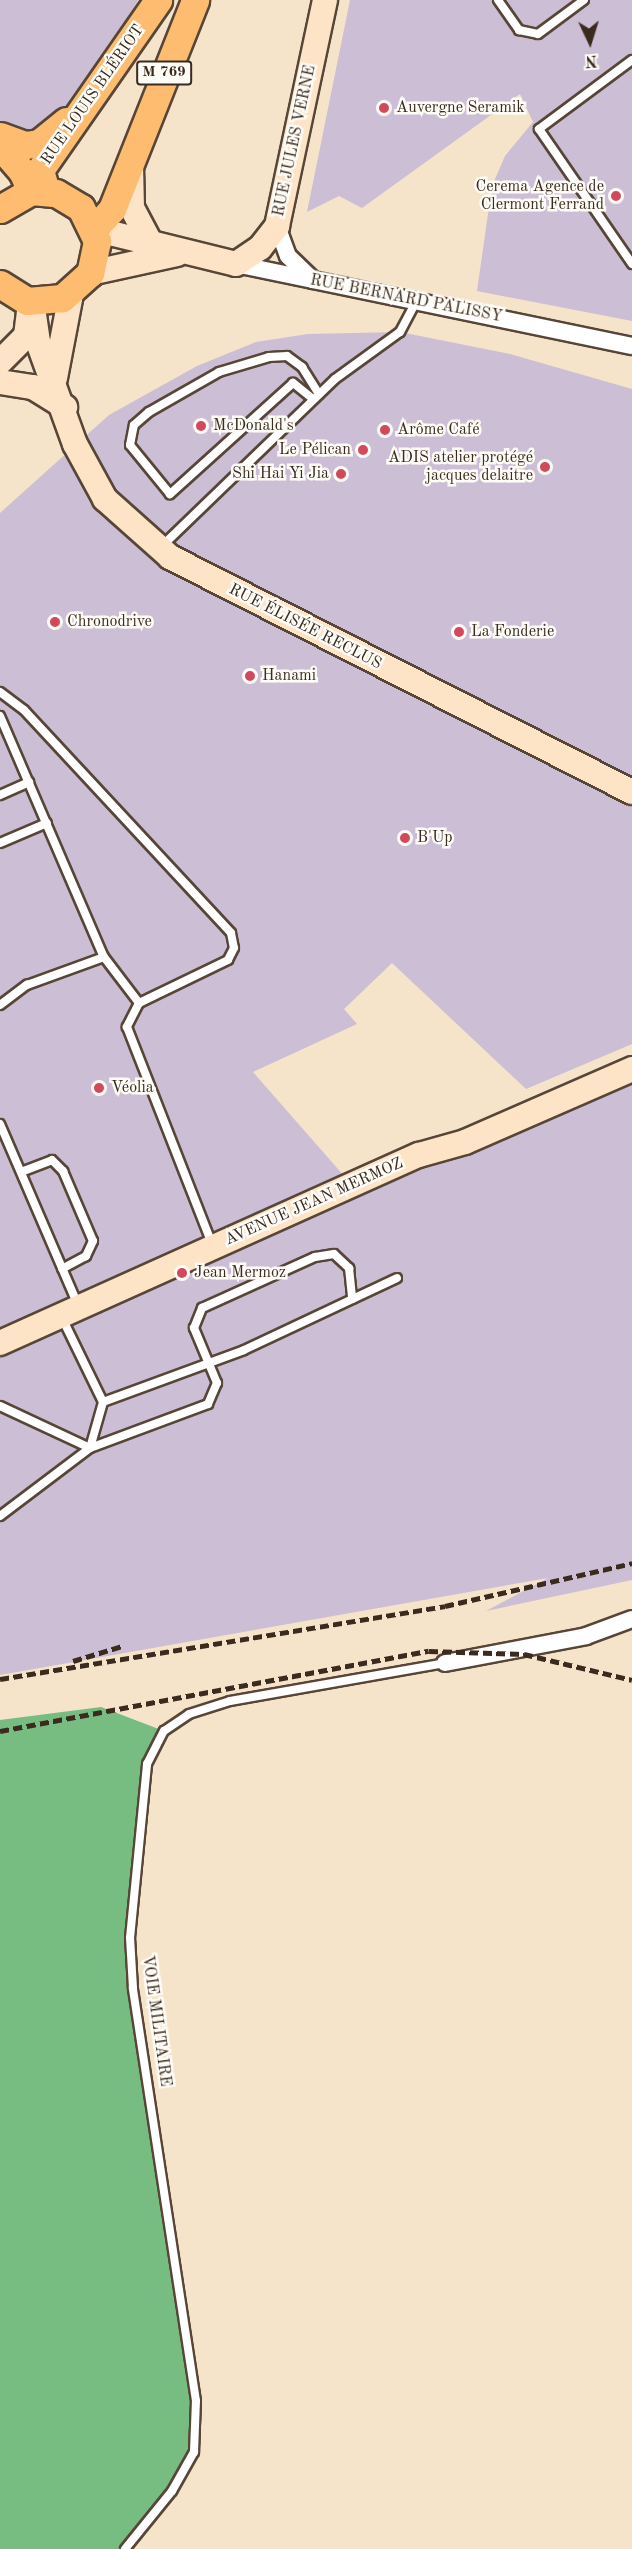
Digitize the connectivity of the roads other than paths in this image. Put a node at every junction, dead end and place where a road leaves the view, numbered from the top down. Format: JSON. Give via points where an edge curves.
{"nodes":[{"id":1,"x":195,"y":0,"type":"edge"},
{"id":2,"x":325,"y":0,"type":"edge"},
{"id":3,"x":498,"y":0,"type":"edge"},
{"id":4,"x":584,"y":0,"type":"edge"},
{"id":5,"x":154,"y":7,"type":"edge"},
{"id":6,"x":632,"y":60,"type":"edge"},
{"id":7,"x":0,"y":136,"type":"edge"},
{"id":8,"x":0,"y":146,"type":"edge"},
{"id":9,"x":133,"y":147,"type":"junction"},
{"id":10,"x":39,"y":191,"type":"junction"},
{"id":11,"x":0,"y":209,"type":"edge"},
{"id":12,"x":277,"y":226,"type":"junction"},
{"id":13,"x":94,"y":229,"type":"junction"},
{"id":14,"x":150,"y":242,"type":"junction"},
{"id":15,"x":179,"y":253,"type":"junction"},
{"id":16,"x":236,"y":264,"type":"junction"},
{"id":17,"x":632,"y":264,"type":"edge"},
{"id":18,"x":90,"y":273,"type":"junction"},
{"id":19,"x":314,"y":281,"type":"junction"},
{"id":20,"x":0,"y":284,"type":"edge"},
{"id":21,"x":71,"y":294,"type":"junction"},
{"id":22,"x":29,"y":301,"type":"junction"},
{"id":23,"x":416,"y":302,"type":"junction"},
{"id":24,"x":632,"y":346,"type":"edge"},
{"id":25,"x":0,"y":362,"type":"edge"},
{"id":26,"x":0,"y":382,"type":"edge"},
{"id":27,"x":54,"y":383,"type":"junction"},
{"id":28,"x":316,"y":397,"type":"junction"},
{"id":29,"x":64,"y":407,"type":"junction"},
{"id":30,"x":160,"y":548,"type":"junction"},
{"id":31,"x":0,"y":692,"type":"edge"},
{"id":32,"x":0,"y":716,"type":"edge"},
{"id":33,"x":29,"y":782,"type":"junction"},
{"id":34,"x":632,"y":792,"type":"edge"},
{"id":35,"x":0,"y":795,"type":"edge"},
{"id":36,"x":47,"y":823,"type":"junction"},
{"id":37,"x":0,"y":843,"type":"edge"},
{"id":38,"x":105,"y":957,"type":"junction"},
{"id":39,"x":139,"y":1002,"type":"junction"},
{"id":40,"x":0,"y":1005,"type":"edge"},
{"id":41,"x":632,"y":1069,"type":"edge"},
{"id":42,"x":0,"y":1124,"type":"edge"},
{"id":43,"x":21,"y":1172,"type":"junction"},
{"id":44,"x":213,"y":1246,"type":"junction"},
{"id":45,"x":62,"y":1269,"type":"junction"},
{"id":46,"x":397,"y":1278,"type":"dead end"},
{"id":47,"x":352,"y":1299,"type":"junction"},
{"id":48,"x":70,"y":1312,"type":"junction"},
{"id":49,"x":0,"y":1343,"type":"edge"},
{"id":50,"x":208,"y":1363,"type":"junction"},
{"id":51,"x":103,"y":1402,"type":"junction"},
{"id":52,"x":0,"y":1406,"type":"edge"},
{"id":53,"x":90,"y":1448,"type":"junction"},
{"id":54,"x":0,"y":1516,"type":"edge"},
{"id":55,"x":632,"y":1619,"type":"edge"},
{"id":56,"x":445,"y":1663,"type":"joint"},
{"id":57,"x":125,"y":2549,"type":"edge"}],
"edges":[{"from":1,"to":9,"type":"main road","number":"M 769"},
{"from":2,"to":12,"type":"main road","name":"RUE JULES VERNE"},
{"from":3,"to":4,"type":"lane","via":[[519,30],[538,34]]},
{"from":5,"to":7,"type":"main road","via":[[64,124],[25,145]]},
{"from":5,"to":10,"type":"main road","name":"RUE LOUIS BLÉRIOT","number":"M 769","via":[[40,170]]},
{"from":6,"to":17,"type":"lane","via":[[539,129]]},
{"from":8,"to":10,"type":"main road"},
{"from":9,"to":13,"type":"main road","number":"M 769","via":[[112,209]]},
{"from":9,"to":14,"type":"main road","via":[[132,208]]},
{"from":10,"to":11,"type":"main road"},
{"from":10,"to":13,"type":"main road","via":[[74,202]]},
{"from":12,"to":16,"type":"main road","name":"RUE JULES VERNE"},
{"from":12,"to":19,"type":"street","via":[[288,256]]},
{"from":13,"to":14,"type":"main road","name":"RUE BERNARD PALISSY"},
{"from":13,"to":18,"type":"main road","via":[[96,252]]},
{"from":14,"to":15,"type":"main road","name":"RUE BERNARD PALISSY"},
{"from":15,"to":16,"type":"main road","name":"RUE BERNARD PALISSY"},
{"from":15,"to":18,"type":"main road","name":"RUE BERNARD PALISSY"},
{"from":16,"to":19,"type":"street","name":"RUE BERNARD PALISSY"},
{"from":18,"to":21,"type":"main road"},
{"from":19,"to":23,"type":"street","name":"RUE BERNARD PALISSY"},
{"from":20,"to":22,"type":"main road"},
{"from":21,"to":22,"type":"main road"},
{"from":21,"to":27,"type":"main road"},
{"from":22,"to":25,"type":"main road","via":[[26,336]]},
{"from":22,"to":27,"type":"main road","name":"RUE ÉLISÉE RECLUS","via":[[38,342]]},
{"from":23,"to":24,"type":"street","name":"RUE BERNARD PALISSY"},
{"from":23,"to":28,"type":"lane","via":[[400,332]]},
{"from":26,"to":29,"type":"main road","via":[[33,387]]},
{"from":27,"to":29,"type":"main road","name":"RUE ÉLISÉE RECLUS"},
{"from":28,"to":28,"type":"lane","via":[[294,362],[269,357],[219,372],[149,412],[134,425],[130,445],[170,494],[293,383]]},
{"from":28,"to":30,"type":"lane"},
{"from":29,"to":30,"type":"main road","name":"RUE ÉLISÉE RECLUS","via":[[75,444],[105,499]]},
{"from":30,"to":34,"type":"main road","name":"RUE ÉLISÉE RECLUS"},
{"from":31,"to":39,"type":"lane","via":[[24,710],[231,933],[234,948],[228,960]]},
{"from":32,"to":33,"type":"lane"},
{"from":33,"to":35,"type":"lane"},
{"from":33,"to":36,"type":"lane"},
{"from":36,"to":37,"type":"lane"},
{"from":36,"to":38,"type":"lane"},
{"from":38,"to":39,"type":"lane"},
{"from":38,"to":40,"type":"lane","via":[[27,985]]},
{"from":39,"to":44,"type":"lane","via":[[127,1027]]},
{"from":41,"to":44,"type":"main road","name":"AVENUE JEAN MERMOZ"},
{"from":42,"to":43,"type":"lane"},
{"from":43,"to":45,"type":"lane"},
{"from":43,"to":45,"type":"lane","via":[[52,1160],[63,1171],[93,1241],[86,1256]]},
{"from":44,"to":48,"type":"main road","name":"AVENUE JEAN MERMOZ"},
{"from":45,"to":48,"type":"lane"},
{"from":46,"to":47,"type":"lane"},
{"from":47,"to":50,"type":"lane"},
{"from":47,"to":50,"type":"lane","via":[[349,1268],[334,1254],[315,1257],[202,1308],[194,1328]]},
{"from":48,"to":49,"type":"main road","name":"AVENUE JEAN MERMOZ"},
{"from":48,"to":51,"type":"lane"},
{"from":50,"to":51,"type":"lane"},
{"from":50,"to":53,"type":"lane","via":[[217,1383],[208,1404]]},
{"from":51,"to":53,"type":"lane"},
{"from":52,"to":53,"type":"lane"},
{"from":53,"to":54,"type":"lane"},
{"from":55,"to":56,"type":"street","via":[[586,1636]]},
{"from":56,"to":57,"type":"lane","name":"VOIE MILITAIRE","via":[[230,1701],[189,1714],[164,1731],[147,1764],[130,1938],[133,1988],[196,2401],[194,2452],[172,2491]]}]}
